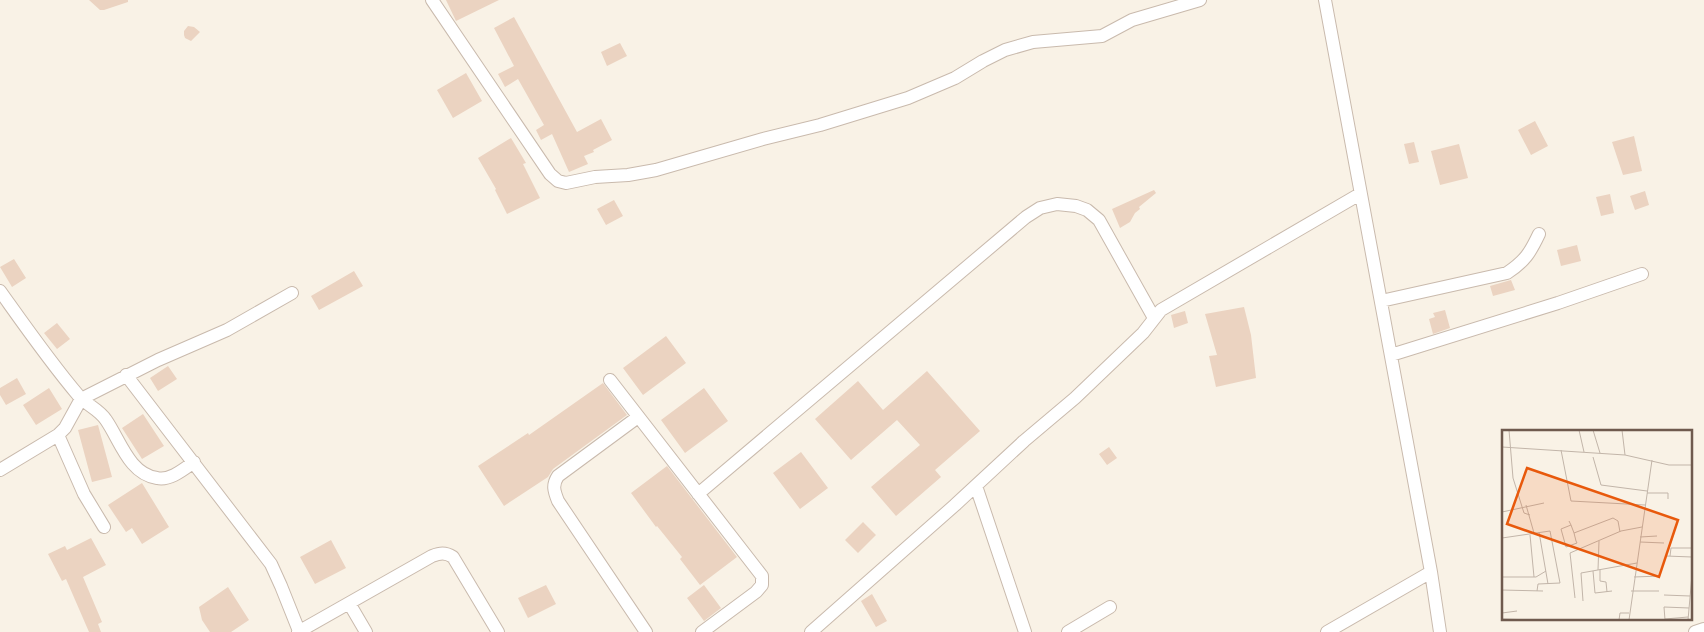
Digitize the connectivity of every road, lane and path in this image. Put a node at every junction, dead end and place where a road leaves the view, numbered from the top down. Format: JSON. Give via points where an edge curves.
{"nodes":[{"id":1,"x":432,"y":0,"type":"edge"},
{"id":2,"x":1200,"y":0,"type":"edge"},
{"id":3,"x":1325,"y":0,"type":"edge"},
{"id":4,"x":1360,"y":194,"type":"junction"},
{"id":5,"x":1539,"y":234,"type":"dead end"},
{"id":6,"x":1642,"y":274,"type":"dead end"},
{"id":7,"x":0,"y":292,"type":"edge"},
{"id":8,"x":292,"y":293,"type":"dead end"},
{"id":9,"x":1381,"y":301,"type":"junction"},
{"id":10,"x":1154,"y":318,"type":"junction"},
{"id":11,"x":1391,"y":355,"type":"junction"},
{"id":12,"x":126,"y":375,"type":"junction"},
{"id":13,"x":610,"y":380,"type":"dead end"},
{"id":14,"x":81,"y":399,"type":"junction"},
{"id":15,"x":638,"y":417,"type":"junction"},
{"id":16,"x":58,"y":435,"type":"junction"},
{"id":17,"x":194,"y":462,"type":"junction"},
{"id":18,"x":0,"y":470,"type":"edge"},
{"id":19,"x":976,"y":486,"type":"junction"},
{"id":20,"x":698,"y":494,"type":"junction"},
{"id":21,"x":104,"y":527,"type":"dead end"},
{"id":22,"x":1432,"y":572,"type":"junction"},
{"id":23,"x":349,"y":603,"type":"junction"},
{"id":24,"x":1110,"y":607,"type":"dead end"},
{"id":25,"x":1704,"y":629,"type":"edge"},
{"id":26,"x":299,"y":632,"type":"edge"},
{"id":27,"x":366,"y":632,"type":"edge"},
{"id":28,"x":498,"y":632,"type":"edge"},
{"id":29,"x":646,"y":632,"type":"edge"},
{"id":30,"x":702,"y":632,"type":"edge"},
{"id":31,"x":811,"y":632,"type":"edge"},
{"id":32,"x":1025,"y":632,"type":"edge"},
{"id":33,"x":1068,"y":632,"type":"edge"},
{"id":34,"x":1327,"y":632,"type":"edge"},
{"id":35,"x":1440,"y":632,"type":"edge"},
{"id":36,"x":1695,"y":632,"type":"edge"}],
"edges":[{"from":1,"to":2,"type":"street","via":[[550,174],[566,183],[656,170],[820,125],[908,98],[955,78],[1005,50],[1033,42],[1102,36],[1132,20]]},
{"from":3,"to":4,"type":"street"},
{"from":4,"to":9,"type":"street"},
{"from":4,"to":10,"type":"street","via":[[1176,300]]},
{"from":5,"to":9,"type":"street","via":[[1522,263],[1506,272]]},
{"from":6,"to":11,"type":"street","via":[[1558,304]]},
{"from":7,"to":14,"type":"street"},
{"from":8,"to":12,"type":"street","via":[[227,330]]},
{"from":9,"to":11,"type":"street"},
{"from":10,"to":19,"type":"street","via":[[1143,333],[1075,398]]},
{"from":10,"to":20,"type":"street","via":[[1099,220],[1076,206],[1057,204],[1040,208]]},
{"from":11,"to":22,"type":"street"},
{"from":12,"to":14,"type":"street"},
{"from":12,"to":17,"type":"street"},
{"from":13,"to":15,"type":"street"},
{"from":14,"to":16,"type":"street"},
{"from":14,"to":17,"type":"street","via":[[106,419],[130,461],[142,473],[158,479],[174,476]]},
{"from":15,"to":20,"type":"street"},
{"from":15,"to":29,"type":"street","via":[[558,476],[554,490],[558,502]]},
{"from":16,"to":18,"type":"street"},
{"from":16,"to":21,"type":"street","via":[[84,494]]},
{"from":17,"to":26,"type":"street","via":[[271,564]]},
{"from":19,"to":31,"type":"street"},
{"from":19,"to":32,"type":"street"},
{"from":20,"to":30,"type":"street","via":[[762,576],[762,584],[756,592]]},
{"from":22,"to":34,"type":"street"},
{"from":22,"to":35,"type":"street"},
{"from":23,"to":26,"type":"street"},
{"from":23,"to":27,"type":"street"},
{"from":23,"to":28,"type":"street","via":[[432,556],[447,553],[459,564]]},
{"from":24,"to":33,"type":"street"},
{"from":25,"to":36,"type":"street"}]}
